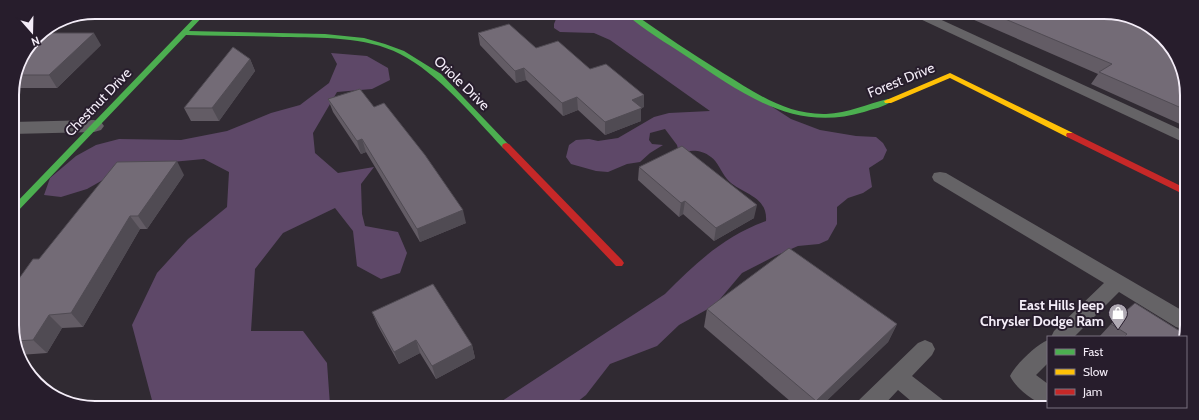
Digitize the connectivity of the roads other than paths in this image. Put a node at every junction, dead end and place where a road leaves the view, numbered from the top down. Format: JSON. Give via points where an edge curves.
{"nodes":[{"id":1,"x":197,"y":19,"type":"edge"},
{"id":2,"x":636,"y":19,"type":"edge"},
{"id":3,"x":928,"y":19,"type":"edge"},
{"id":4,"x":184,"y":33,"type":"junction"},
{"id":5,"x":94,"y":126,"type":"junction"},
{"id":6,"x":19,"y":128,"type":"edge"},
{"id":7,"x":1180,"y":135,"type":"edge"},
{"id":8,"x":940,"y":177,"type":"dead end"},
{"id":9,"x":1180,"y":190,"type":"edge"},
{"id":10,"x":19,"y":205,"type":"edge"},
{"id":11,"x":619,"y":263,"type":"dead end"},
{"id":12,"x":1117,"y":282,"type":"junction"},
{"id":13,"x":1180,"y":319,"type":"edge"},
{"id":14,"x":1061,"y":336,"type":"edge"},
{"id":15,"x":925,"y":349,"type":"dead end"},
{"id":16,"x":1047,"y":350,"type":"edge"},
{"id":17,"x":898,"y":377,"type":"junction"},
{"id":18,"x":1047,"y":396,"type":"edge"},
{"id":19,"x":873,"y":401,"type":"edge"},
{"id":20,"x":928,"y":401,"type":"edge"}],
"edges":[{"from":1,"to":4,"type":"street","name":"Chestnut Drive"},
{"from":2,"to":9,"type":"street","name":"Forest Drive","via":[[766,102],[796,114],[829,117],[847,115],[868,109],[950,75]]},
{"from":3,"to":7,"type":"lane"},
{"from":4,"to":5,"type":"street","name":"Chestnut Drive"},
{"from":4,"to":11,"type":"street","name":"Oriole Drive","via":[[352,38],[408,54],[438,76]]},
{"from":5,"to":6,"type":"street"},
{"from":5,"to":10,"type":"street","name":"Chestnut Drive"},
{"from":8,"to":12,"type":"lane"},
{"from":12,"to":13,"type":"lane"},
{"from":12,"to":14,"type":"lane"},
{"from":15,"to":17,"type":"lane"},
{"from":16,"to":18,"type":"lane","via":[[1021,376]]},
{"from":17,"to":19,"type":"lane"},
{"from":17,"to":20,"type":"lane"}]}
